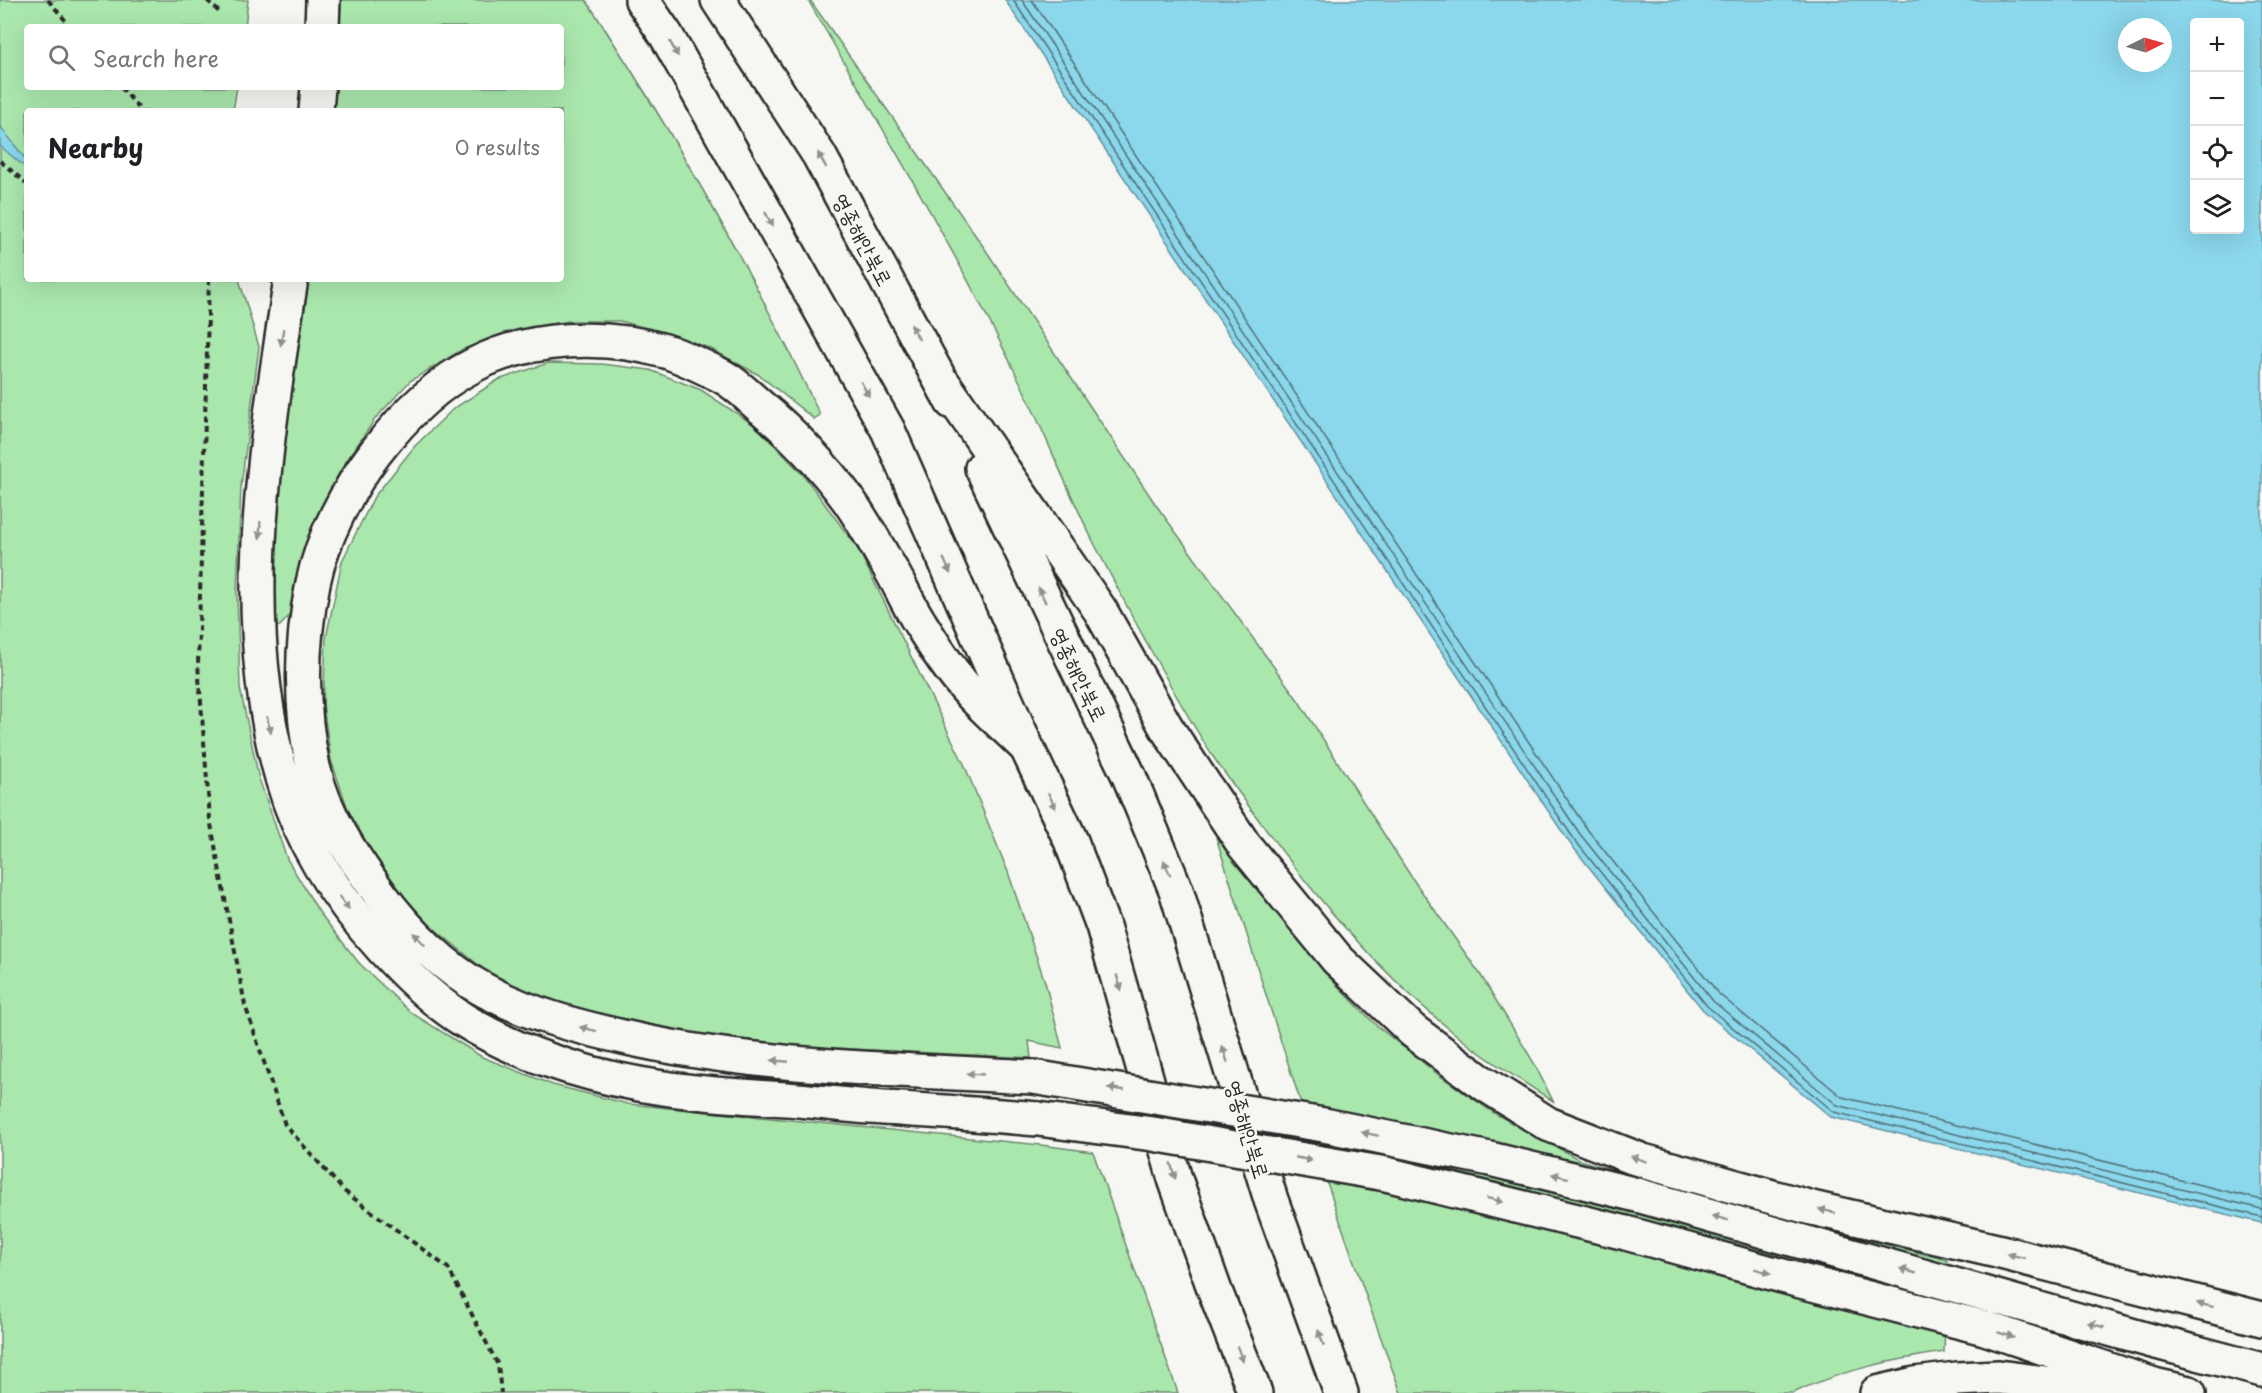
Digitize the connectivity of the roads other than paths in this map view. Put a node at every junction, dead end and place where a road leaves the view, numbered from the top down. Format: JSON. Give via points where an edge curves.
{"nodes":[{"id":1,"x":323,"y":0,"type":"edge"},
{"id":2,"x":642,"y":0,"type":"edge"},
{"id":3,"x":718,"y":0,"type":"edge"},
{"id":4,"x":322,"y":24,"type":"edge"},
{"id":5,"x":318,"y":90,"type":"edge"},
{"id":6,"x":316,"y":108,"type":"edge"},
{"id":7,"x":291,"y":282,"type":"edge"},
{"id":8,"x":943,"y":383,"type":"junction"},
{"id":9,"x":1027,"y":748,"type":"junction"},
{"id":10,"x":2262,"y":1319,"type":"edge"},
{"id":11,"x":2262,"y":1370,"type":"edge"},
{"id":12,"x":2154,"y":1385,"type":"junction"},
{"id":13,"x":1255,"y":1393,"type":"edge"},
{"id":14,"x":1341,"y":1393,"type":"edge"},
{"id":15,"x":1877,"y":1393,"type":"edge"},
{"id":16,"x":2189,"y":1393,"type":"edge"}],
"edges":[{"from":1,"to":4,"type":"highway"},
{"from":2,"to":9,"type":"highway","one_way":true,"via":[[666,35],[888,430]]},
{"from":8,"to":3,"type":"highway","name":"영종해안북로","one_way":true,"via":[[819,155]]},
{"from":5,"to":6,"type":"highway"},
{"from":7,"to":12,"type":"highway","one_way":true,"bridge":true,"via":[[261,504],[259,638],[266,715],[283,784],[331,885],[393,961],[459,1018],[541,1056],[637,1084],[710,1095],[1038,1119],[1153,1134],[1386,1174],[1950,1318]]},
{"from":10,"to":8,"type":"highway","one_way":true,"via":[[1812,1208],[1643,1161],[1548,1124],[1477,1079],[1413,1031],[1337,959],[1244,845],[1166,728],[1100,610]]},
{"from":14,"to":8,"type":"highway","name":"영종해안북로","one_way":true,"via":[[1271,1200],[1176,890],[1129,776]]},
{"from":11,"to":9,"type":"highway","one_way":true,"bridge":true,"via":[[1670,1204],[1490,1159],[1324,1125],[1033,1077],[831,1066],[665,1047],[535,1014],[482,989],[431,952],[392,911],[354,860],[332,819],[314,771],[304,709],[304,644],[314,578],[332,527],[357,478],[396,425],[436,388],[476,363],[526,346],[576,339],[624,342],[670,352],[728,379],[784,427],[847,498],[919,622],[970,694]]},
{"from":9,"to":13,"type":"highway","one_way":true,"via":[[1071,841],[1103,926],[1175,1179]]},
{"from":12,"to":15,"type":"highway","via":[[2082,1388],[1999,1377],[1957,1378]]},
{"from":12,"to":16,"type":"highway"}]}
